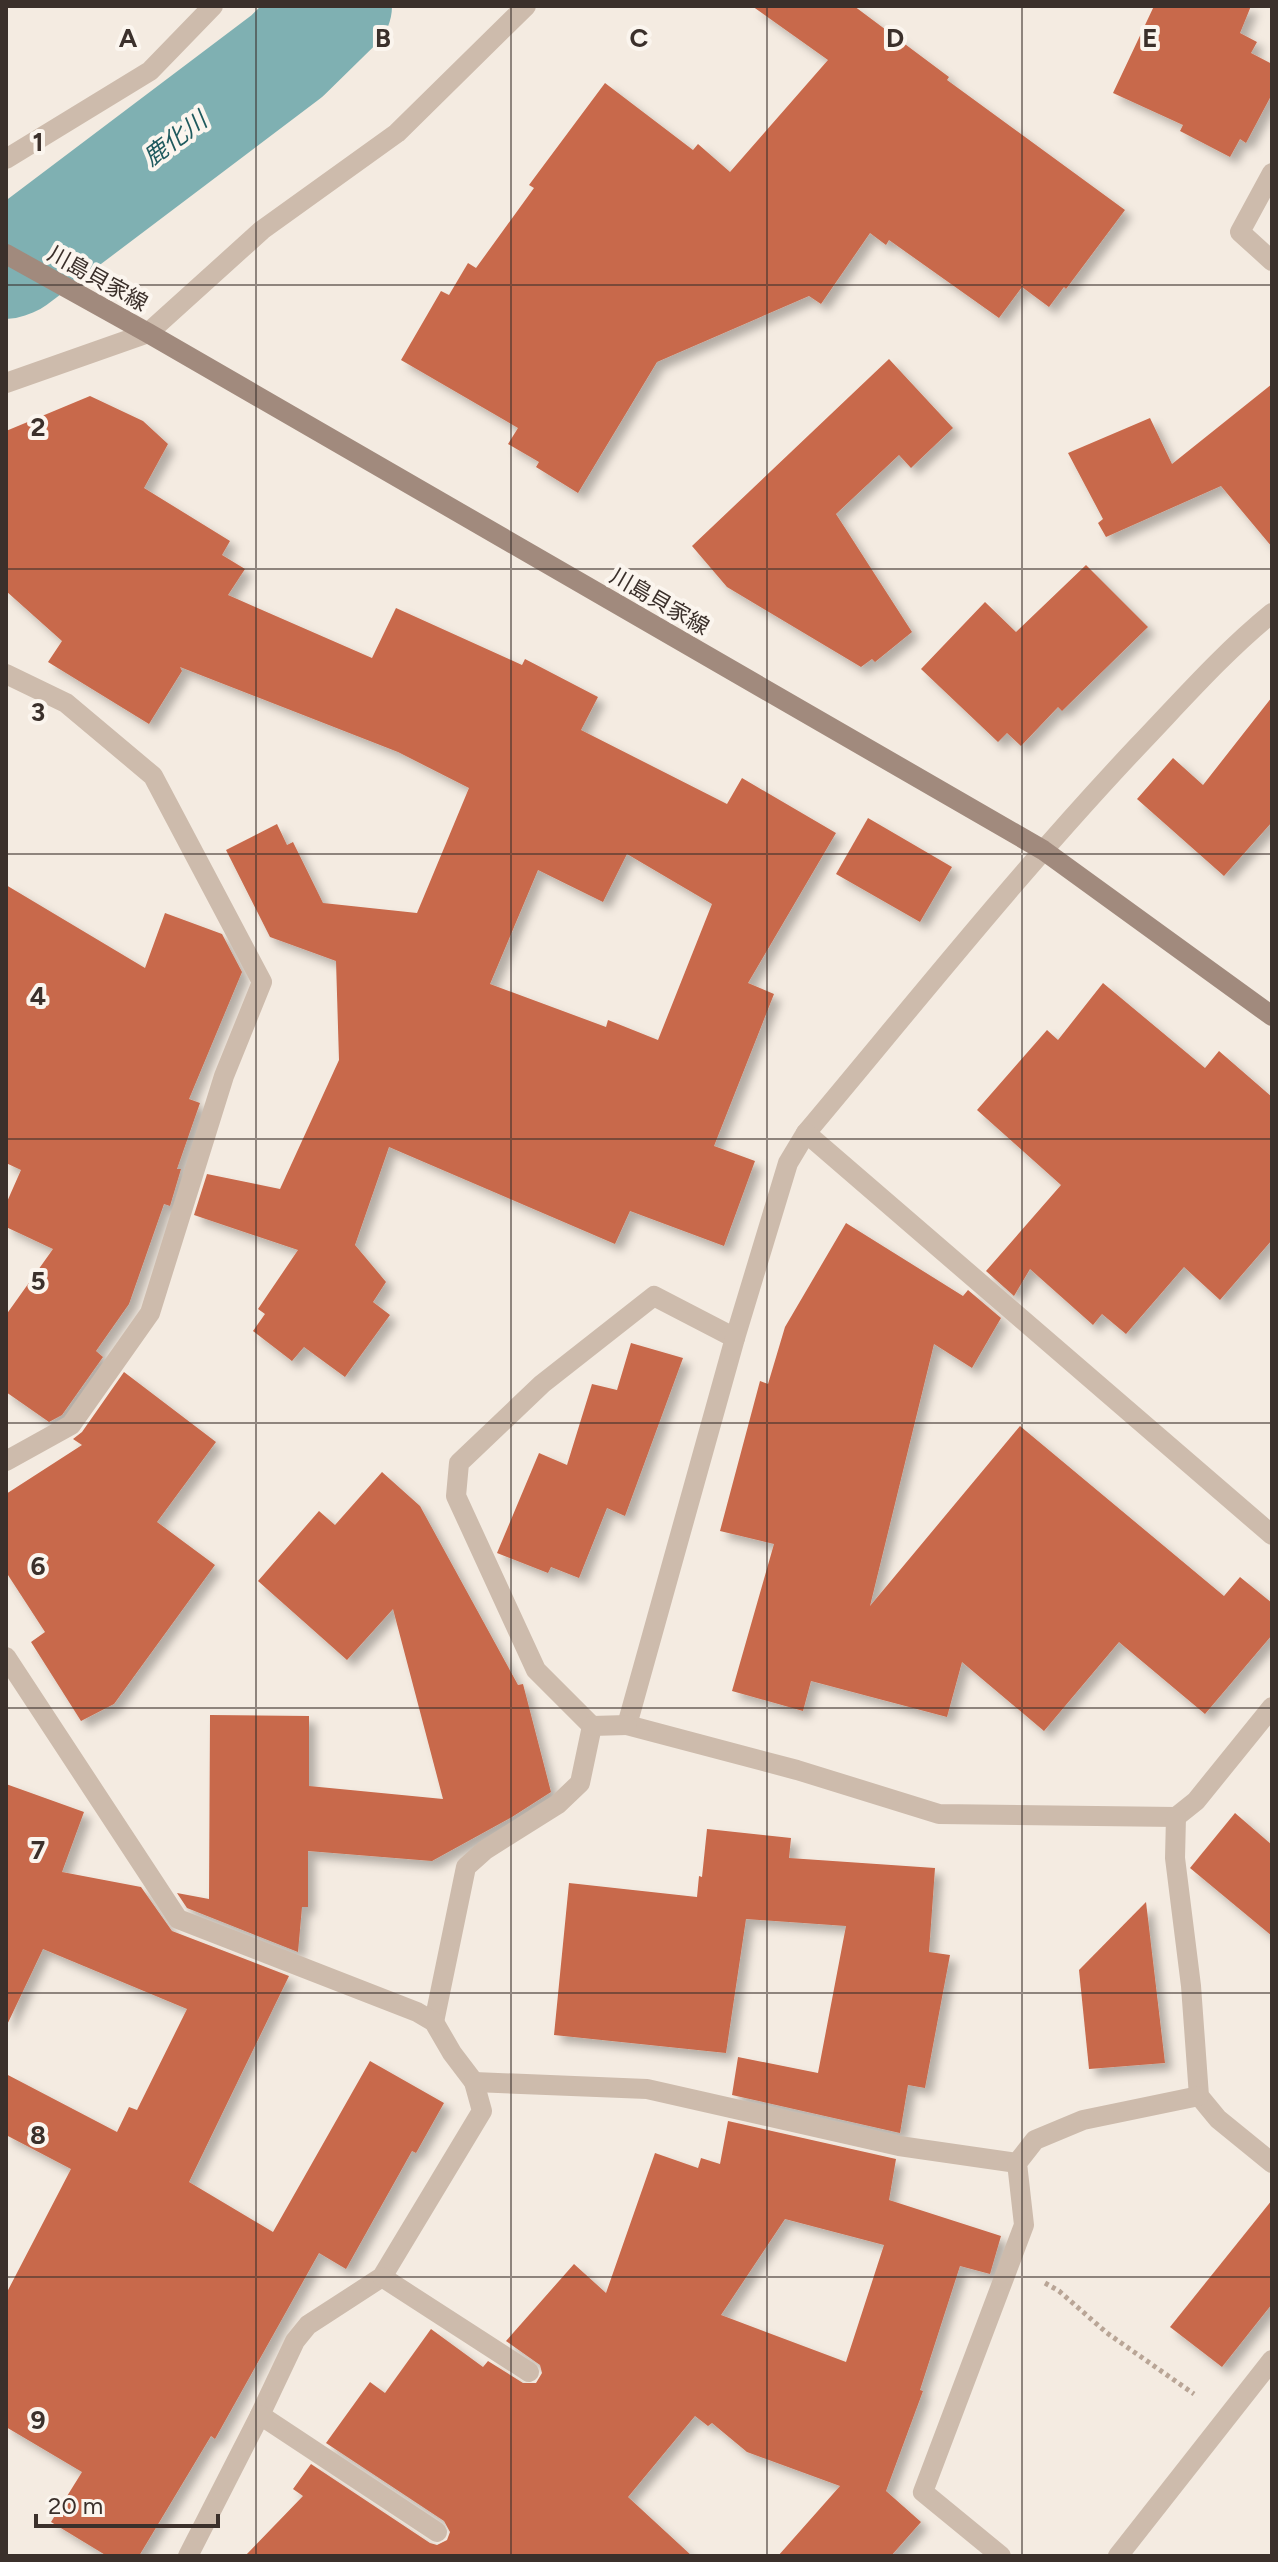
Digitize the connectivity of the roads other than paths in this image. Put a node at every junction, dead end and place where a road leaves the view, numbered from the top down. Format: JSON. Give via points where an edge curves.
{"nodes":[{"id":1,"x":213,"y":6,"type":"edge"},
{"id":2,"x":526,"y":6,"type":"edge"},
{"id":3,"x":6,"y":159,"type":"edge"},
{"id":4,"x":1272,"y":173,"type":"edge"},
{"id":5,"x":6,"y":254,"type":"edge"},
{"id":6,"x":1272,"y":261,"type":"edge"},
{"id":7,"x":148,"y":333,"type":"junction"},
{"id":8,"x":6,"y":383,"type":"edge"},
{"id":9,"x":1272,"y":613,"type":"edge"},
{"id":10,"x":6,"y":674,"type":"edge"},
{"id":11,"x":1043,"y":850,"type":"junction"},
{"id":12,"x":1272,"y":1016,"type":"edge"},
{"id":13,"x":806,"y":1133,"type":"junction"},
{"id":14,"x":735,"y":1338,"type":"junction"},
{"id":15,"x":6,"y":1461,"type":"edge"},
{"id":16,"x":1272,"y":1535,"type":"edge"},
{"id":17,"x":6,"y":1657,"type":"edge"},
{"id":18,"x":1272,"y":1707,"type":"edge"},
{"id":19,"x":627,"y":1725,"type":"junction"},
{"id":20,"x":592,"y":1726,"type":"junction"},
{"id":21,"x":1176,"y":1817,"type":"junction"},
{"id":22,"x":434,"y":2022,"type":"junction"},
{"id":23,"x":474,"y":2082,"type":"junction"},
{"id":24,"x":1199,"y":2096,"type":"junction"},
{"id":25,"x":1017,"y":2163,"type":"junction"},
{"id":26,"x":1272,"y":2163,"type":"edge"},
{"id":27,"x":382,"y":2277,"type":"junction"},
{"id":28,"x":1272,"y":2360,"type":"edge"},
{"id":29,"x":529,"y":2372,"type":"dead end"},
{"id":30,"x":260,"y":2415,"type":"junction"},
{"id":31,"x":437,"y":2532,"type":"dead end"},
{"id":32,"x":188,"y":2556,"type":"edge"},
{"id":33,"x":1001,"y":2556,"type":"edge"},
{"id":34,"x":1118,"y":2556,"type":"edge"}],
"edges":[{"from":1,"to":3,"type":"street","via":[[150,71]]},
{"from":2,"to":7,"type":"street","via":[[397,133],[262,230]]},
{"from":4,"to":6,"type":"street","via":[[1240,232]]},
{"from":5,"to":7,"type":"main road","name":"川島貝家線"},
{"from":7,"to":8,"type":"street"},
{"from":7,"to":11,"type":"main road","name":"川島貝家線"},
{"from":9,"to":11,"type":"street","via":[[1236,642]]},
{"from":10,"to":15,"type":"street","via":[[66,703],[153,776],[262,982],[224,1076],[150,1313],[71,1425]]},
{"from":11,"to":12,"type":"main road","name":"川島貝家線"},
{"from":11,"to":13,"type":"street"},
{"from":13,"to":14,"type":"street","via":[[788,1163]]},
{"from":13,"to":16,"type":"street"},
{"from":14,"to":19,"type":"street"},
{"from":14,"to":20,"type":"street","via":[[654,1296],[542,1384],[459,1463],[456,1496],[536,1670]]},
{"from":17,"to":22,"type":"street","via":[[178,1919]]},
{"from":18,"to":21,"type":"street","via":[[1196,1801]]},
{"from":19,"to":20,"type":"street"},
{"from":19,"to":21,"type":"street","via":[[939,1814]]},
{"from":20,"to":22,"type":"street","via":[[580,1783],[466,1867]]},
{"from":21,"to":24,"type":"street","via":[[1175,1858]]},
{"from":22,"to":23,"type":"street"},
{"from":23,"to":25,"type":"street","via":[[647,2089],[899,2146]]},
{"from":23,"to":27,"type":"street","via":[[482,2111]]},
{"from":24,"to":25,"type":"street","via":[[1083,2120],[1035,2140]]},
{"from":24,"to":26,"type":"street","via":[[1218,2119]]},
{"from":25,"to":33,"type":"street","via":[[1024,2225],[923,2492]]},
{"from":27,"to":29,"type":"street"},
{"from":27,"to":30,"type":"street","via":[[308,2325]]},
{"from":28,"to":34,"type":"street"},
{"from":30,"to":31,"type":"street"},
{"from":30,"to":32,"type":"street"}]}
